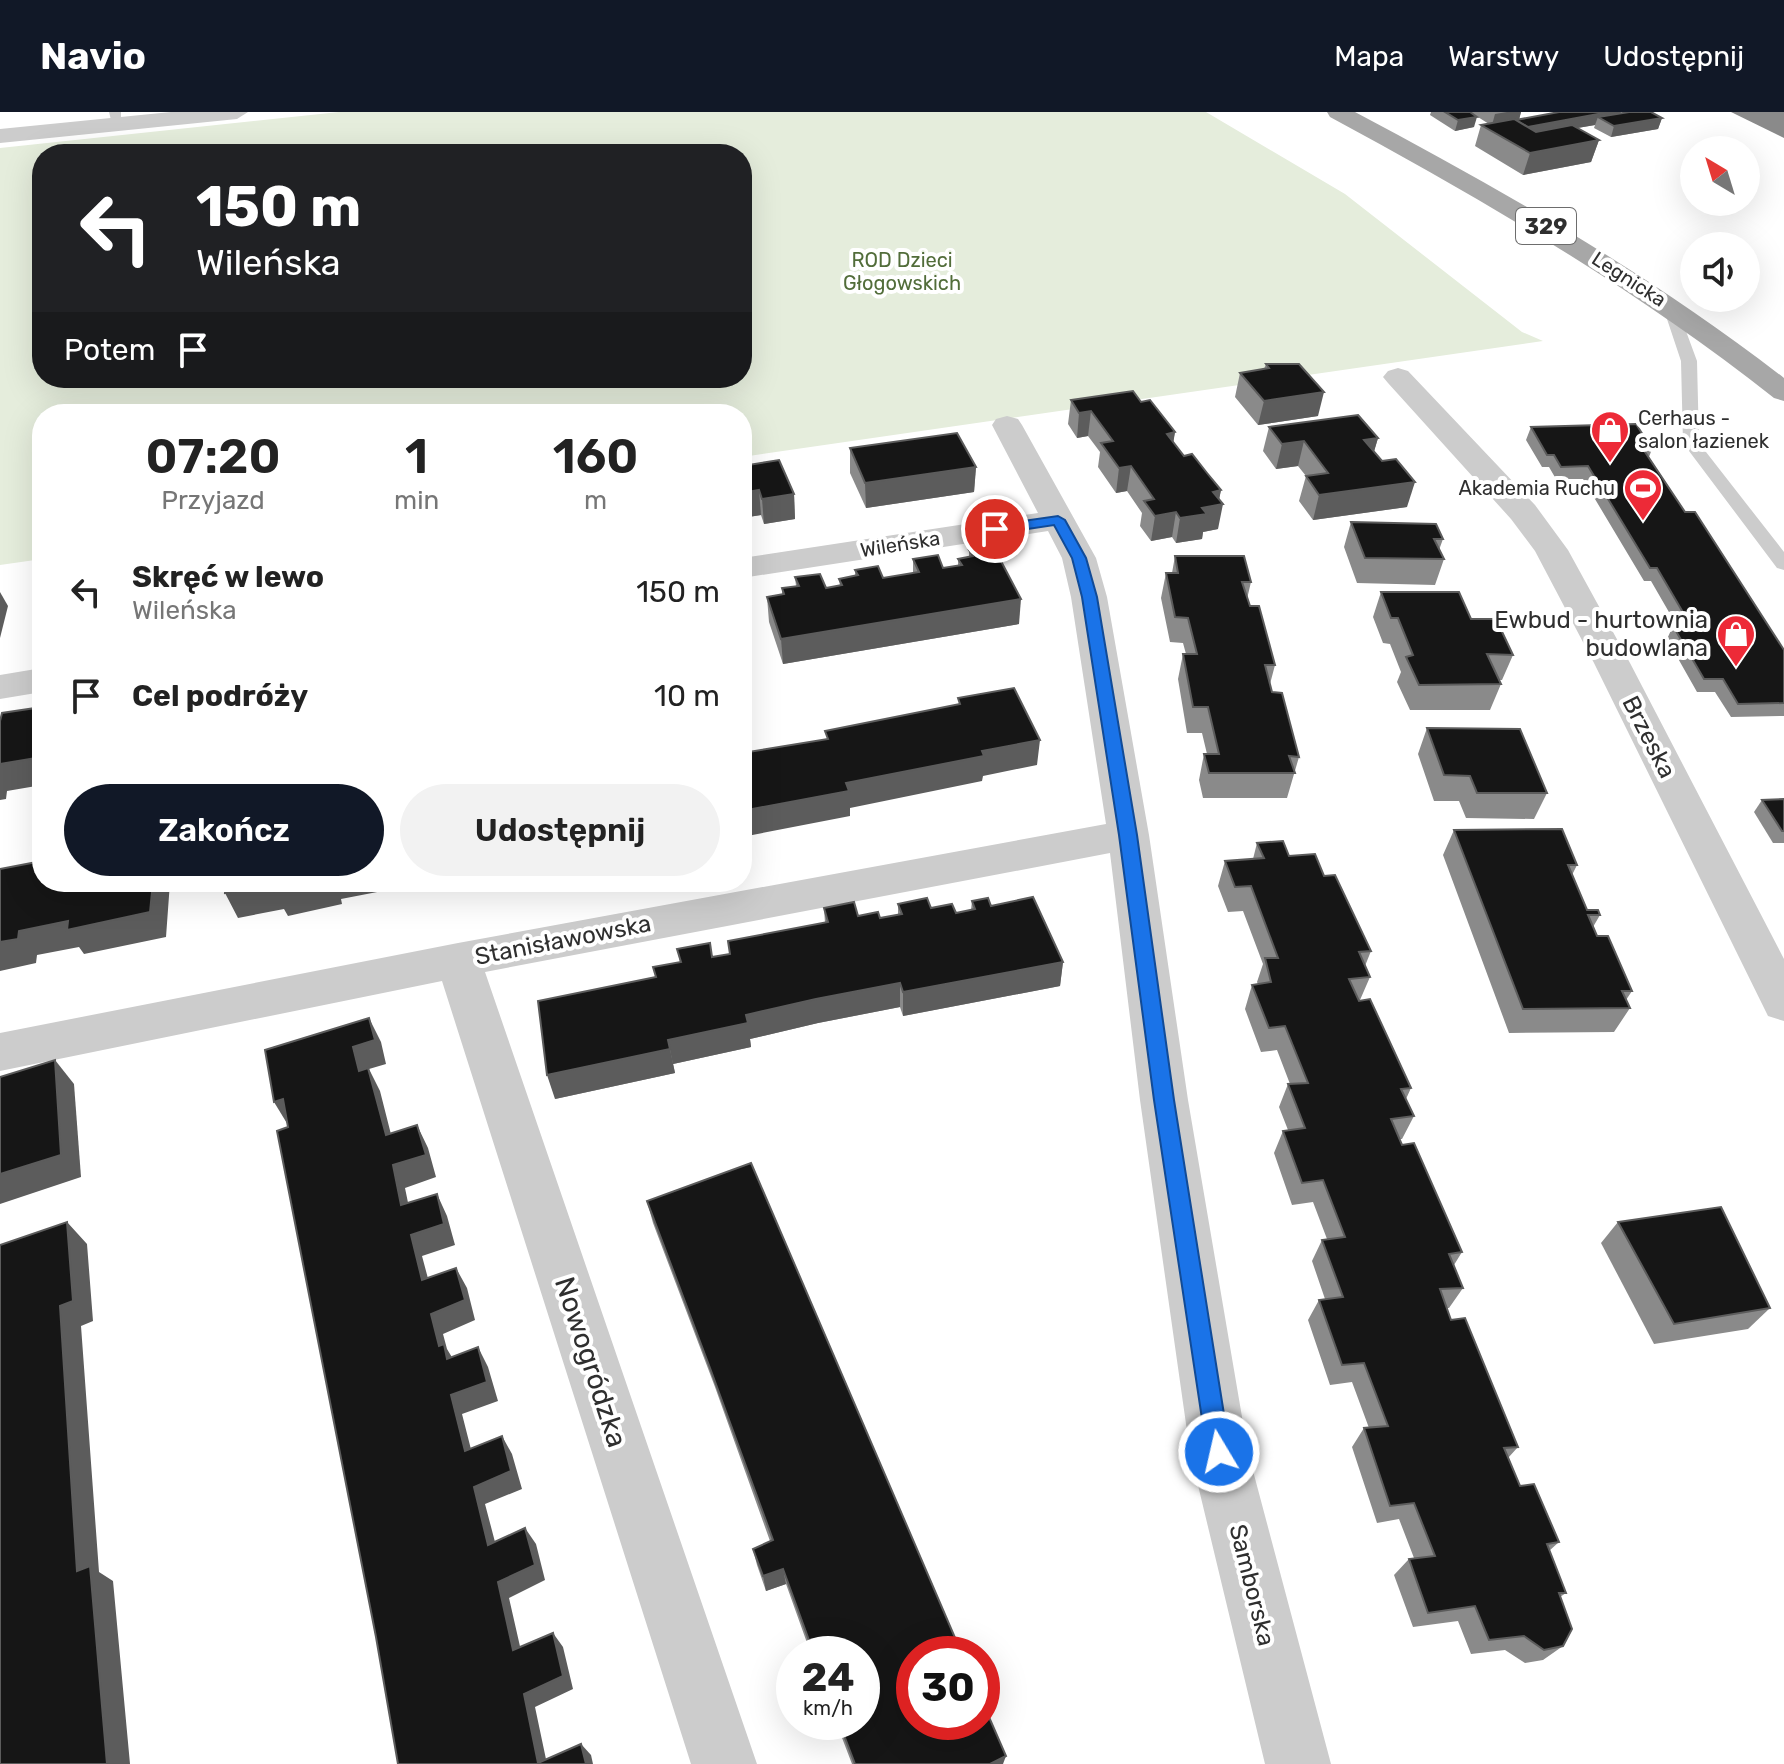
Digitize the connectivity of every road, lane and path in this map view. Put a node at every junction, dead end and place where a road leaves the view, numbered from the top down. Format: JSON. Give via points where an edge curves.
{"nodes":[{"id":1,"x":237,"y":112,"type":"edge"},
{"id":2,"x":1338,"y":112,"type":"edge"},
{"id":3,"x":116,"y":118,"type":"edge"},
{"id":4,"x":0,"y":136,"type":"edge"},
{"id":5,"x":1669,"y":304,"type":"junction"},
{"id":6,"x":1398,"y":377,"type":"dead end"},
{"id":7,"x":1784,"y":392,"type":"edge"},
{"id":8,"x":1007,"y":425,"type":"dead end"},
{"id":9,"x":1058,"y":520,"type":"junction"},
{"id":10,"x":1784,"y":564,"type":"edge"},
{"id":11,"x":752,"y":566,"type":"edge"},
{"id":12,"x":32,"y":682,"type":"edge"},
{"id":13,"x":0,"y":687,"type":"edge"},
{"id":14,"x":1128,"y":835,"type":"junction"},
{"id":15,"x":458,"y":960,"type":"junction"},
{"id":16,"x":1784,"y":1003,"type":"edge"},
{"id":17,"x":0,"y":1052,"type":"edge"},
{"id":18,"x":724,"y":1764,"type":"edge"},
{"id":19,"x":1298,"y":1764,"type":"edge"}],
"edges":[{"from":1,"to":3,"type":"street"},
{"from":2,"to":5,"type":"main road","name":"Legnicka","number":"329","via":[[1497,197]]},
{"from":3,"to":4,"type":"street"},
{"from":5,"to":7,"type":"main road","name":"Legnicka","number":"329"},
{"from":5,"to":10,"type":"lane","via":[[1689,361],[1691,443]]},
{"from":6,"to":16,"type":"street","name":"Brzeska","via":[[1523,512],[1551,550]]},
{"from":8,"to":9,"type":"street","name":"Samborska"},
{"from":9,"to":11,"type":"street","name":"Wileńska"},
{"from":9,"to":14,"type":"street","name":"Samborska","via":[[1079,558],[1089,597]]},
{"from":12,"to":13,"type":"street"},
{"from":14,"to":15,"type":"street","name":"Stanisławowska"},
{"from":14,"to":19,"type":"street","name":"Samborska","via":[[1219,1452]]},
{"from":15,"to":17,"type":"street","name":"Stanisławowska"},
{"from":15,"to":18,"type":"street","name":"Nowogródzka"}]}
